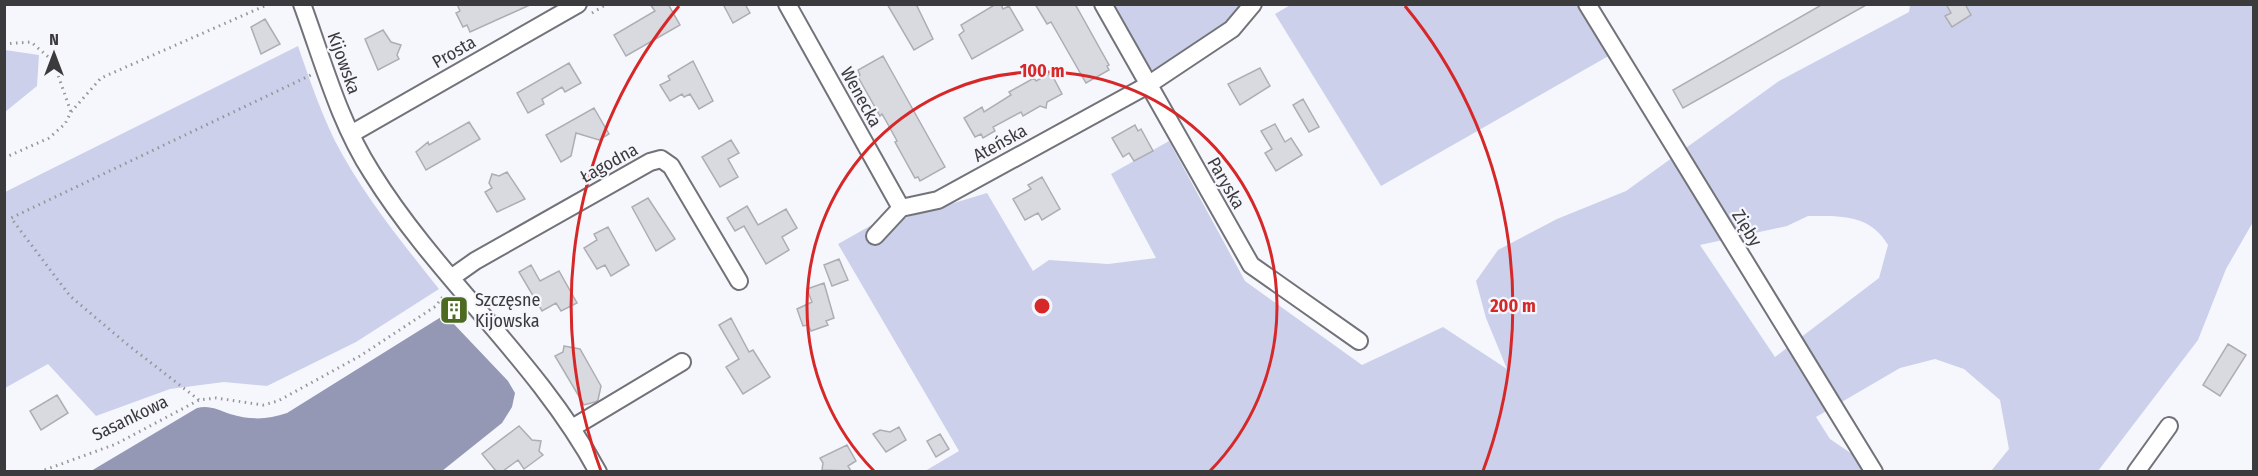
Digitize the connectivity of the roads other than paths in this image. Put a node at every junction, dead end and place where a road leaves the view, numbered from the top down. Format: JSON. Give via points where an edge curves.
{"nodes":[{"id":1,"x":302,"y":4,"type":"edge"},
{"id":2,"x":578,"y":4,"type":"edge"},
{"id":3,"x":787,"y":4,"type":"edge"},
{"id":4,"x":1103,"y":4,"type":"edge"},
{"id":5,"x":1253,"y":4,"type":"edge"},
{"id":6,"x":1587,"y":4,"type":"edge"},
{"id":7,"x":550,"y":11,"type":"edge"},
{"id":8,"x":1148,"y":85,"type":"junction"},
{"id":9,"x":351,"y":134,"type":"junction"},
{"id":10,"x":902,"y":208,"type":"junction"},
{"id":11,"x":875,"y":236,"type":"dead end"},
{"id":12,"x":739,"y":281,"type":"dead end"},
{"id":13,"x":448,"y":283,"type":"junction"},
{"id":14,"x":1359,"y":341,"type":"dead end"},
{"id":15,"x":682,"y":362,"type":"dead end"},
{"id":16,"x":2169,"y":426,"type":"dead end"},
{"id":17,"x":572,"y":428,"type":"junction"},
{"id":18,"x":592,"y":469,"type":"edge"},
{"id":19,"x":1874,"y":471,"type":"edge"},
{"id":20,"x":2136,"y":471,"type":"edge"}],
"edges":[{"from":1,"to":9,"type":"street","name":"Kijowska"},
{"from":2,"to":7,"type":"street","name":"Prosta"},
{"from":3,"to":10,"type":"street","name":"Wenecka"},
{"from":4,"to":8,"type":"street","name":"Paryska"},
{"from":5,"to":8,"type":"street","name":"Ateńska","via":[[1232,28]]},
{"from":6,"to":19,"type":"street","name":"Zięby"},
{"from":7,"to":9,"type":"street","name":"Prosta"},
{"from":8,"to":10,"type":"street","name":"Ateńska","via":[[938,200]]},
{"from":8,"to":14,"type":"street","name":"Paryska","via":[[1251,265]]},
{"from":9,"to":13,"type":"street","via":[[383,191]]},
{"from":10,"to":11,"type":"street"},
{"from":12,"to":13,"type":"street","name":"Łagodna","via":[[671,166],[661,159],[475,261]]},
{"from":13,"to":17,"type":"street","via":[[546,391]]},
{"from":15,"to":17,"type":"street"},
{"from":16,"to":20,"type":"street"},
{"from":17,"to":18,"type":"street"}]}
